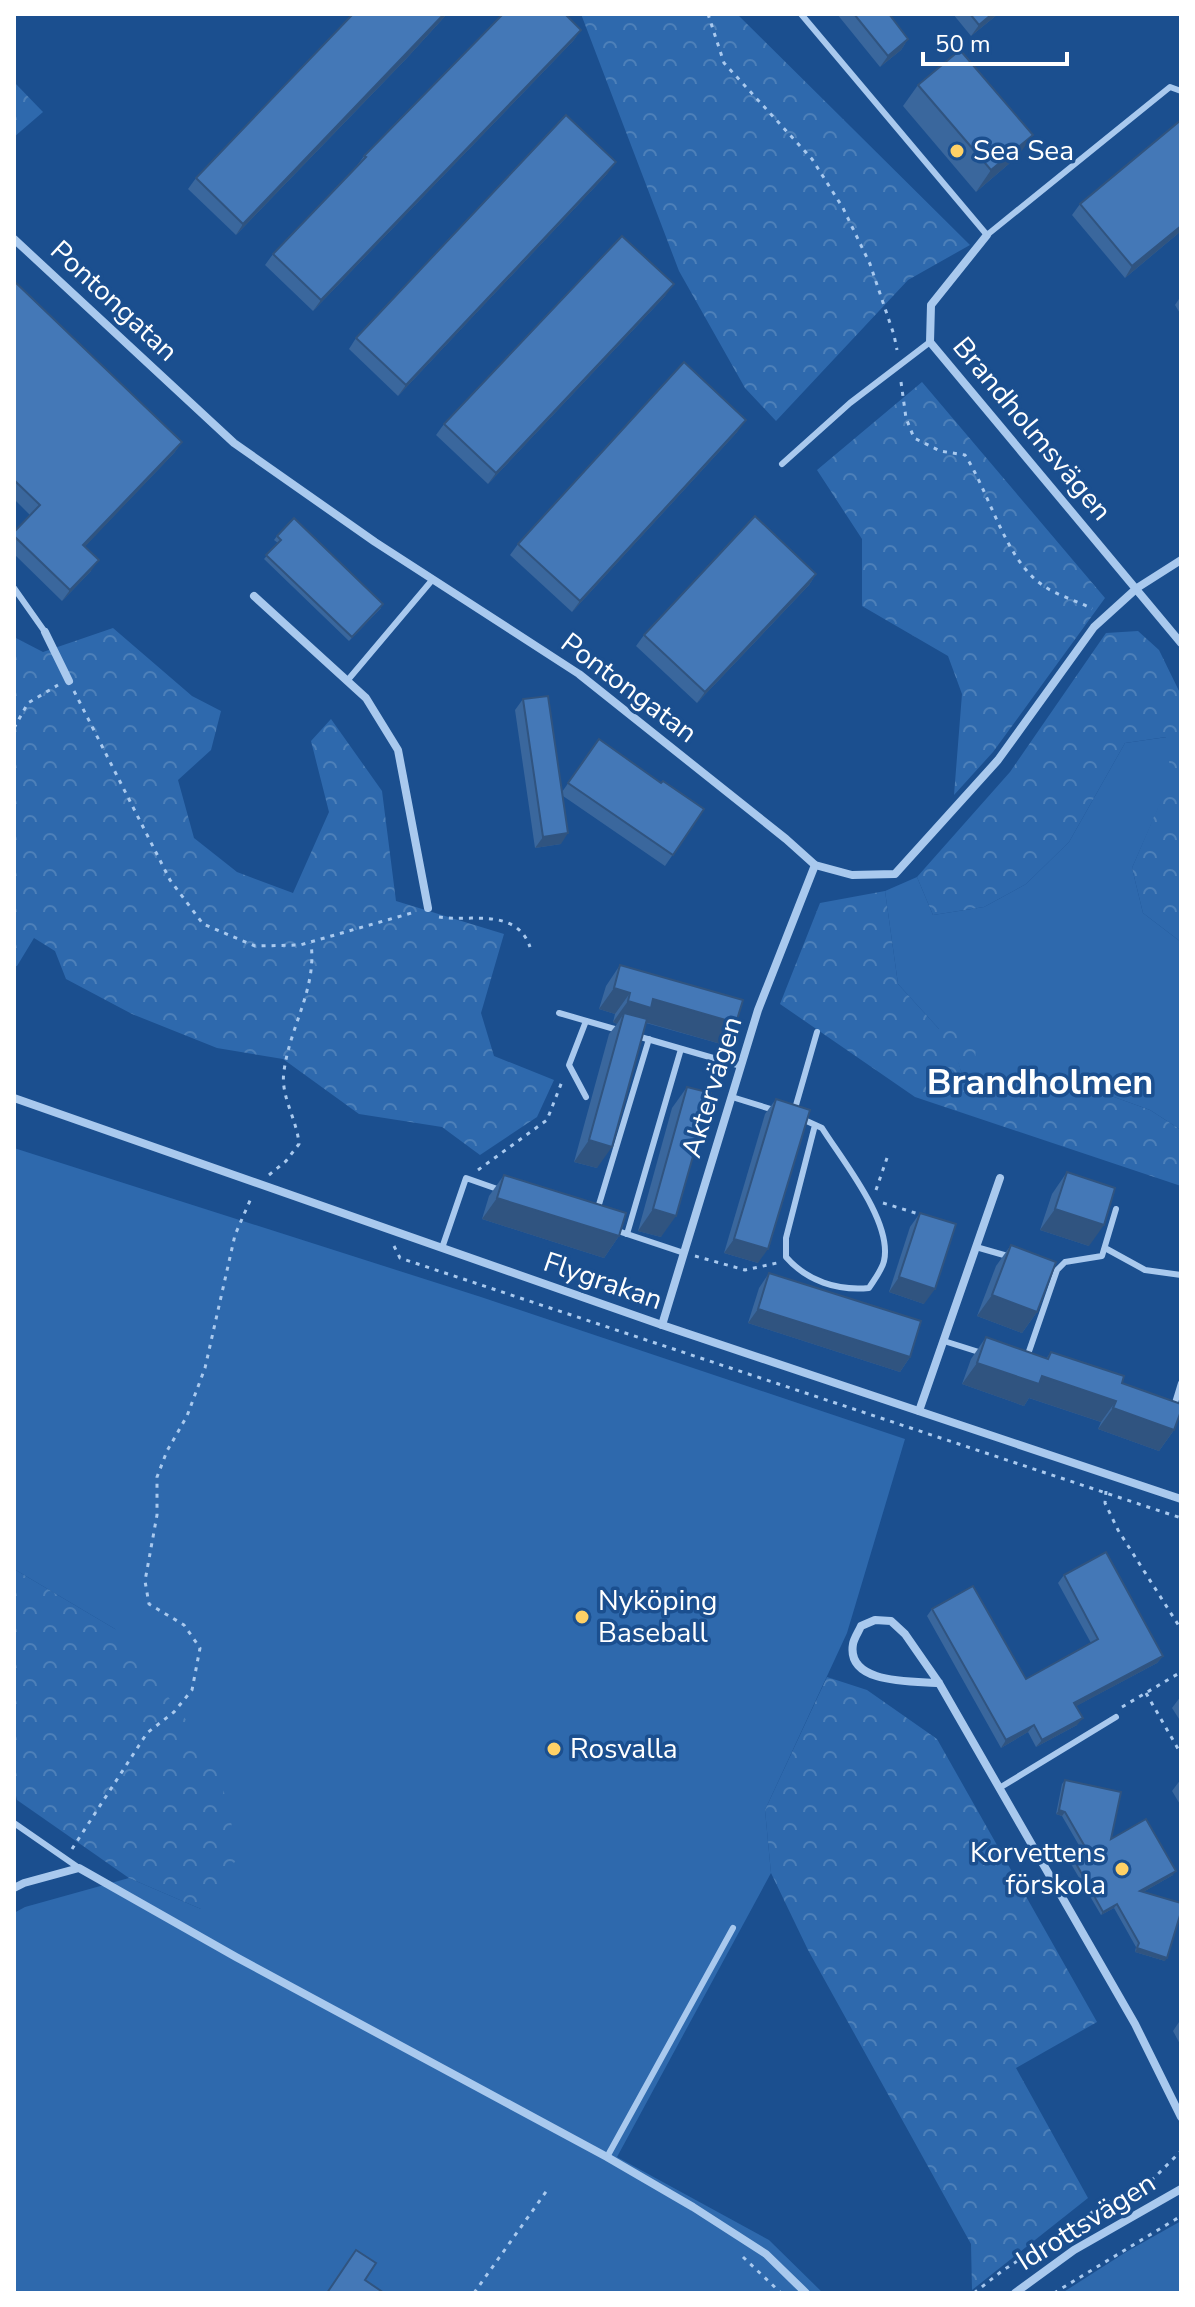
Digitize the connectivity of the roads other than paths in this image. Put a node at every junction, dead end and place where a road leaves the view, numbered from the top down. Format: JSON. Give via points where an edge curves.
{"nodes":[{"id":1,"x":801,"y":14,"type":"edge"},
{"id":2,"x":1181,"y":91,"type":"edge"},
{"id":3,"x":987,"y":235,"type":"junction"},
{"id":4,"x":14,"y":239,"type":"edge"},
{"id":5,"x":930,"y":342,"type":"junction"},
{"id":6,"x":782,"y":464,"type":"dead end"},
{"id":7,"x":1181,"y":560,"type":"edge"},
{"id":8,"x":433,"y":579,"type":"junction"},
{"id":9,"x":14,"y":588,"type":"edge"},
{"id":10,"x":1137,"y":588,"type":"junction"},
{"id":11,"x":254,"y":596,"type":"dead end"},
{"id":12,"x":45,"y":632,"type":"joint"},
{"id":13,"x":1181,"y":643,"type":"edge"},
{"id":14,"x":69,"y":681,"type":"road end"},
{"id":15,"x":347,"y":681,"type":"junction"},
{"id":16,"x":815,"y":865,"type":"junction"},
{"id":17,"x":428,"y":908,"type":"road end"},
{"id":18,"x":559,"y":1013,"type":"dead end"},
{"id":19,"x":586,"y":1021,"type":"junction"},
{"id":20,"x":817,"y":1032,"type":"dead end"},
{"id":21,"x":649,"y":1039,"type":"junction"},
{"id":22,"x":681,"y":1049,"type":"junction"},
{"id":23,"x":741,"y":1066,"type":"junction"},
{"id":24,"x":586,"y":1097,"type":"dead end"},
{"id":25,"x":732,"y":1097,"type":"junction"},
{"id":26,"x":14,"y":1098,"type":"edge"},
{"id":27,"x":794,"y":1112,"type":"edge"},
{"id":28,"x":815,"y":1125,"type":"junction"},
{"id":29,"x":1000,"y":1178,"type":"dead end"},
{"id":30,"x":512,"y":1194,"type":"edge"},
{"id":31,"x":1116,"y":1209,"type":"edge"},
{"id":32,"x":594,"y":1222,"type":"edge"},
{"id":33,"x":605,"y":1226,"type":"edge"},
{"id":34,"x":627,"y":1234,"type":"junction"},
{"id":35,"x":976,"y":1247,"type":"junction"},
{"id":36,"x":442,"y":1248,"type":"junction"},
{"id":37,"x":1105,"y":1248,"type":"junction"},
{"id":38,"x":684,"y":1253,"type":"junction"},
{"id":39,"x":1016,"y":1258,"type":"edge"},
{"id":40,"x":1043,"y":1266,"type":"edge"},
{"id":41,"x":1057,"y":1270,"type":"junction"},
{"id":42,"x":1181,"y":1275,"type":"edge"},
{"id":43,"x":662,"y":1325,"type":"junction"},
{"id":44,"x":944,"y":1341,"type":"junction"},
{"id":45,"x":987,"y":1355,"type":"edge"},
{"id":46,"x":1026,"y":1360,"type":"junction"},
{"id":47,"x":1015,"y":1364,"type":"edge"},
{"id":48,"x":1041,"y":1365,"type":"edge"},
{"id":49,"x":1181,"y":1383,"type":"edge"},
{"id":50,"x":1159,"y":1401,"type":"edge"},
{"id":51,"x":919,"y":1411,"type":"junction"},
{"id":52,"x":1181,"y":1499,"type":"edge"},
{"id":53,"x":939,"y":1683,"type":"junction"},
{"id":54,"x":1116,"y":1717,"type":"road end"},
{"id":55,"x":1001,"y":1787,"type":"junction"},
{"id":56,"x":14,"y":1823,"type":"edge"},
{"id":57,"x":79,"y":1868,"type":"junction"},
{"id":58,"x":14,"y":1888,"type":"edge"},
{"id":59,"x":733,"y":1928,"type":"dead end"},
{"id":60,"x":1181,"y":2117,"type":"edge"},
{"id":61,"x":607,"y":2157,"type":"junction"},
{"id":62,"x":1181,"y":2189,"type":"edge"},
{"id":63,"x":806,"y":2293,"type":"edge"},
{"id":64,"x":1015,"y":2293,"type":"edge"}],
"edges":[{"from":1,"to":3,"type":"lane"},
{"from":2,"to":3,"type":"lane","via":[[1170,87]]},
{"from":3,"to":5,"type":"street","name":"Brandholmsvägen","via":[[931,305]]},
{"from":4,"to":8,"type":"street","name":"Pontongatan","via":[[234,443]]},
{"from":5,"to":6,"type":"lane"},
{"from":5,"to":10,"type":"street","name":"Brandholmsvägen"},
{"from":7,"to":10,"type":"street","name":"Pontongatan"},
{"from":8,"to":15,"type":"lane"},
{"from":8,"to":16,"type":"street","name":"Pontongatan","via":[[579,674]]},
{"from":9,"to":12,"type":"lane"},
{"from":10,"to":13,"type":"street","name":"Brandholmsvägen"},
{"from":10,"to":16,"type":"street","name":"Pontongatan","via":[[1094,627],[998,760],[895,874],[852,875]]},
{"from":11,"to":15,"type":"street"},
{"from":12,"to":14,"type":"street"},
{"from":15,"to":17,"type":"street","via":[[366,698],[398,750]]},
{"from":16,"to":23,"type":"street","name":"Aktervägen"},
{"from":18,"to":19,"type":"lane"},
{"from":19,"to":21,"type":"lane"},
{"from":19,"to":24,"type":"lane","via":[[569,1065]]},
{"from":20,"to":27,"type":"lane"},
{"from":21,"to":22,"type":"lane"},
{"from":21,"to":32,"type":"lane"},
{"from":22,"to":23,"type":"lane"},
{"from":22,"to":34,"type":"lane"},
{"from":23,"to":25,"type":"street","name":"Aktervägen"},
{"from":25,"to":28,"type":"lane"},
{"from":25,"to":38,"type":"street","name":"Aktervägen"},
{"from":26,"to":36,"type":"street","name":"Flygrakan"},
{"from":28,"to":28,"type":"lane","via":[[822,1128],[870,1204],[886,1238],[884,1262],[869,1288],[846,1290],[810,1277],[786,1257],[786,1238]]},
{"from":29,"to":35,"type":"street"},
{"from":30,"to":36,"type":"lane","via":[[466,1178]]},
{"from":31,"to":37,"type":"lane"},
{"from":33,"to":34,"type":"lane"},
{"from":34,"to":38,"type":"lane"},
{"from":35,"to":39,"type":"lane"},
{"from":35,"to":44,"type":"street"},
{"from":36,"to":43,"type":"street","name":"Flygrakan"},
{"from":37,"to":41,"type":"lane","via":[[1102,1256],[1065,1262]]},
{"from":37,"to":42,"type":"lane","via":[[1145,1270]]},
{"from":38,"to":43,"type":"street","name":"Aktervägen"},
{"from":40,"to":41,"type":"lane"},
{"from":41,"to":46,"type":"lane"},
{"from":43,"to":51,"type":"street","name":"Flygrakan"},
{"from":44,"to":45,"type":"lane"},
{"from":44,"to":51,"type":"street"},
{"from":46,"to":47,"type":"lane"},
{"from":46,"to":48,"type":"lane"},
{"from":49,"to":50,"type":"lane","via":[[1174,1406]]},
{"from":51,"to":52,"type":"street","name":"Flygrakan"},
{"from":53,"to":53,"type":"street","via":[[891,1621],[861,1626],[853,1643],[854,1658],[869,1674]]},
{"from":53,"to":55,"type":"street"},
{"from":54,"to":55,"type":"lane"},
{"from":55,"to":60,"type":"street","via":[[1135,2024]]},
{"from":56,"to":57,"type":"lane"},
{"from":57,"to":58,"type":"street"},
{"from":57,"to":61,"type":"street"},
{"from":59,"to":61,"type":"lane"},
{"from":61,"to":63,"type":"street","via":[[766,2254]]},
{"from":62,"to":64,"type":"street","name":"Idrottsvägen","via":[[1074,2250]]}]}
